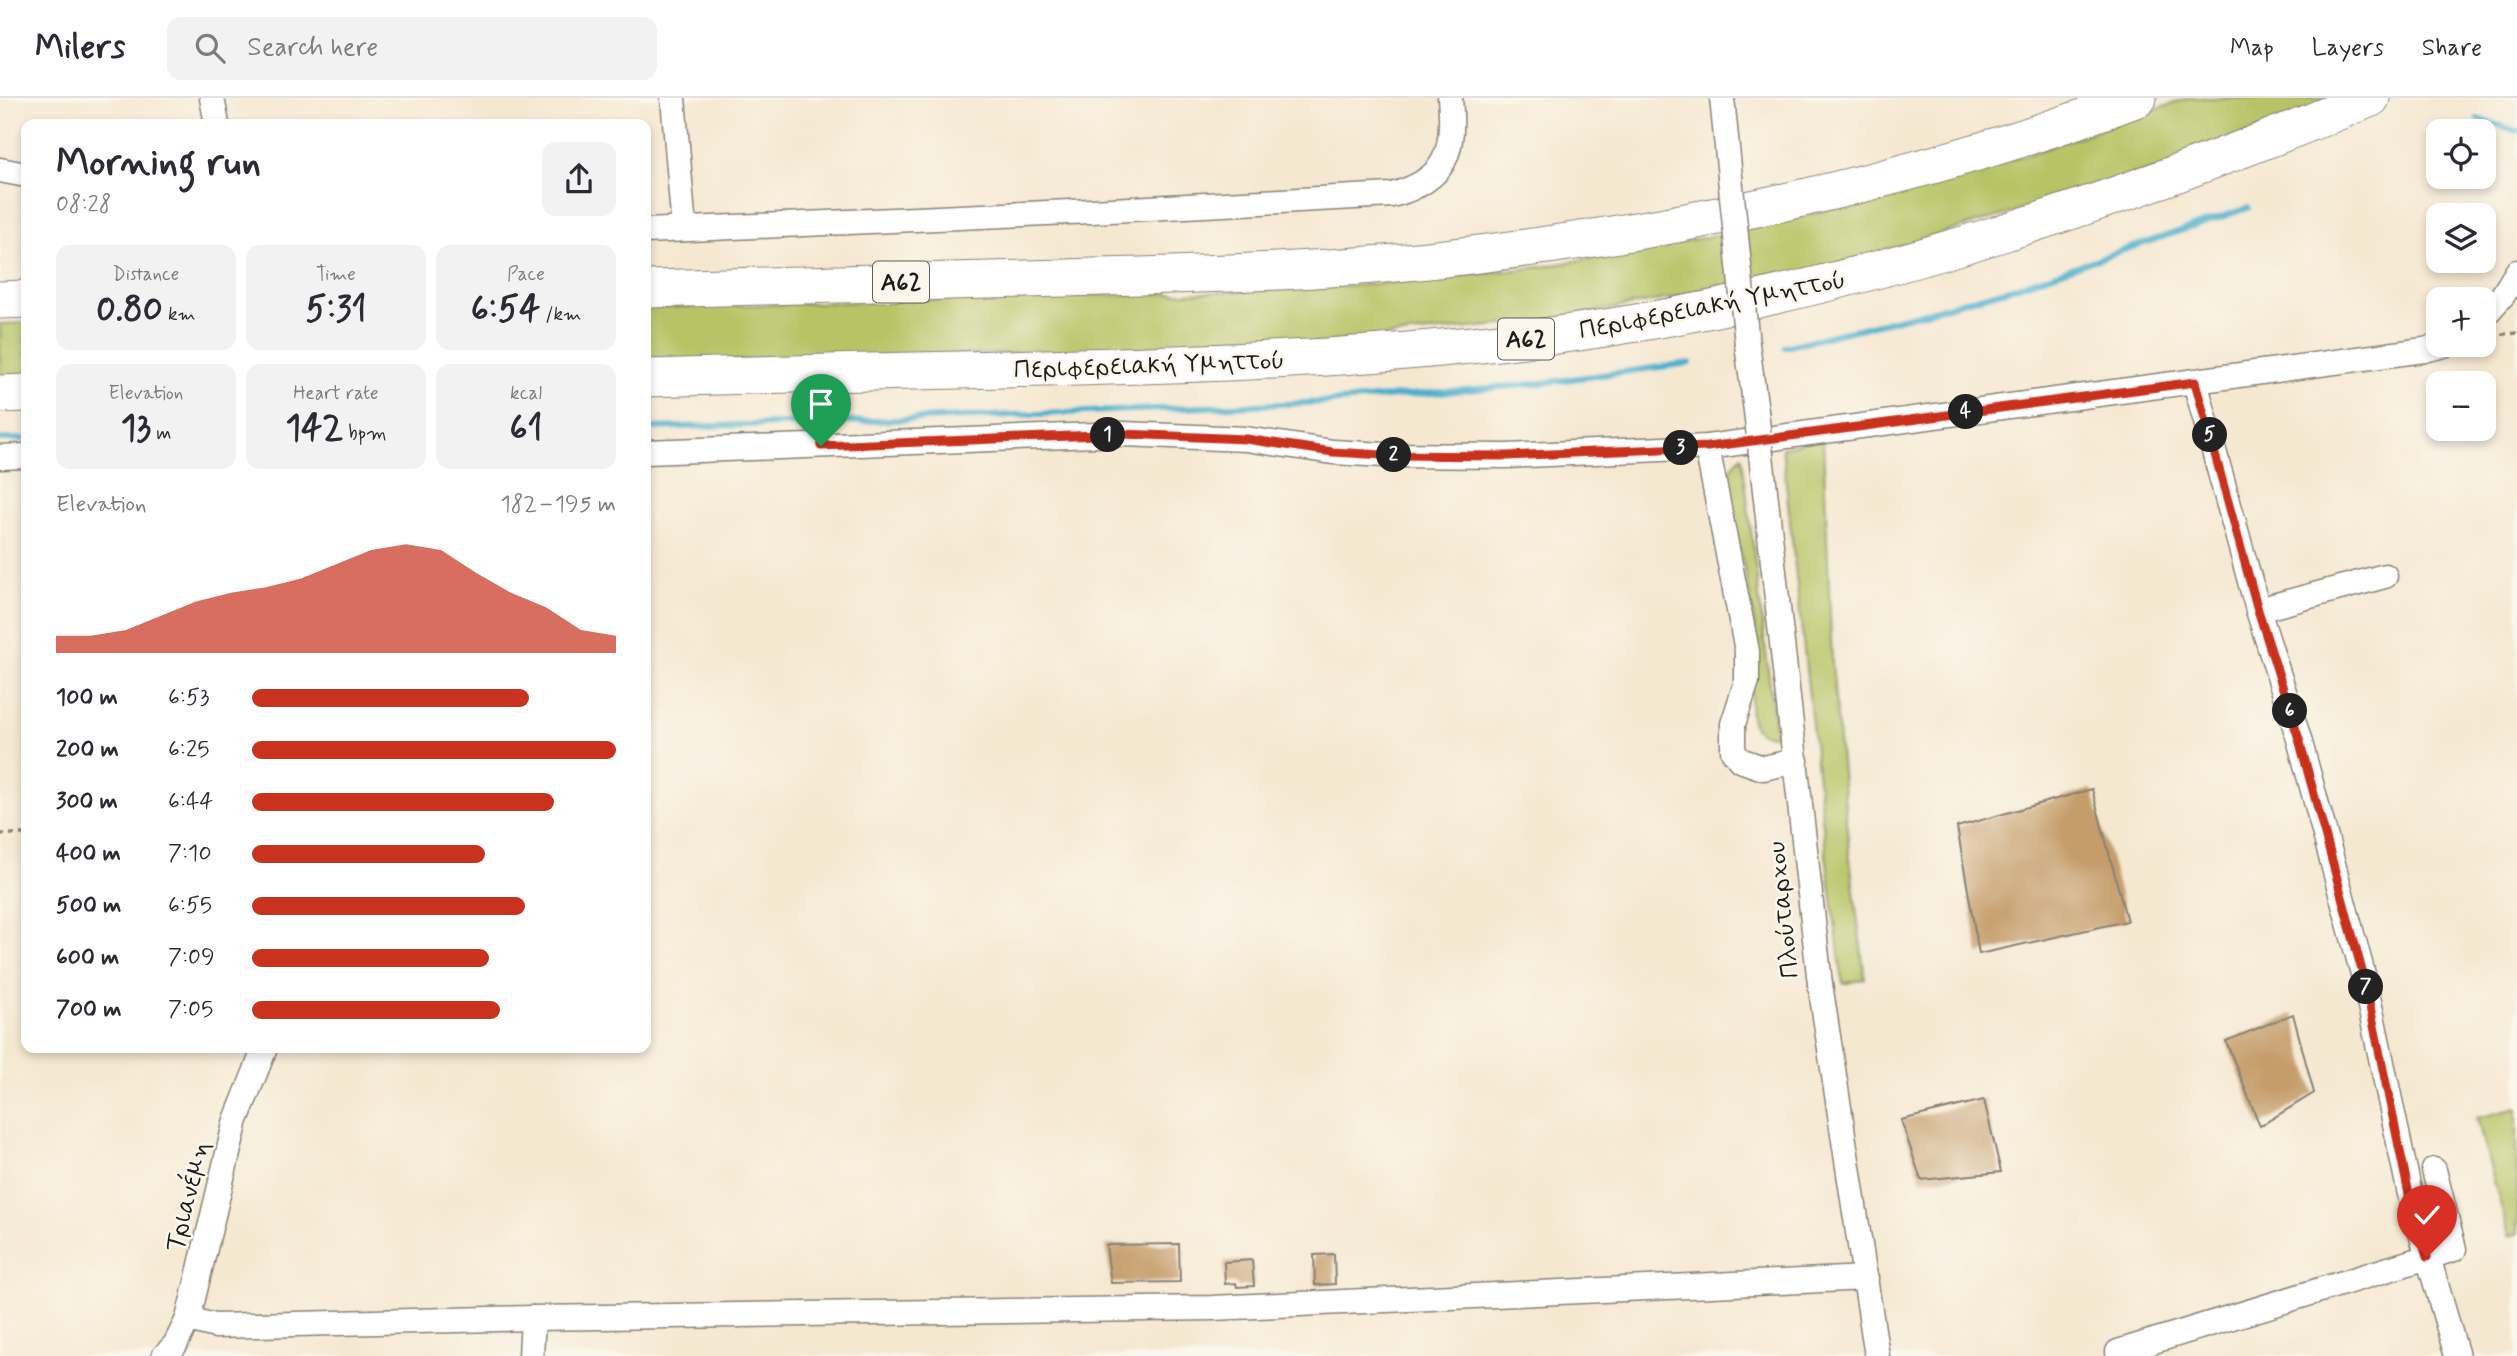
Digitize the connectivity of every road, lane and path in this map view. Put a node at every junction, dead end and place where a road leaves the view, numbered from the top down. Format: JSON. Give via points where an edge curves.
{"nodes":[{"id":1,"x":212,"y":98,"type":"edge"},
{"id":2,"x":673,"y":98,"type":"edge"},
{"id":3,"x":1450,"y":98,"type":"edge"},
{"id":4,"x":1722,"y":98,"type":"edge"},
{"id":5,"x":2138,"y":98,"type":"edge"},
{"id":6,"x":2371,"y":98,"type":"edge"},
{"id":7,"x":216,"y":119,"type":"edge"},
{"id":8,"x":0,"y":170,"type":"edge"},
{"id":9,"x":21,"y":174,"type":"edge"},
{"id":10,"x":684,"y":229,"type":"junction"},
{"id":11,"x":651,"y":231,"type":"edge"},
{"id":12,"x":2517,"y":272,"type":"edge"},
{"id":13,"x":651,"y":289,"type":"edge"},
{"id":14,"x":21,"y":299,"type":"edge"},
{"id":15,"x":0,"y":300,"type":"edge"},
{"id":16,"x":2496,"y":303,"type":"edge"},
{"id":17,"x":2517,"y":333,"type":"edge"},
{"id":18,"x":2496,"y":336,"type":"edge"},
{"id":19,"x":2426,"y":350,"type":"edge"},
{"id":20,"x":651,"y":378,"type":"edge"},
{"id":21,"x":2195,"y":382,"type":"junction"},
{"id":22,"x":21,"y":393,"type":"edge"},
{"id":23,"x":0,"y":394,"type":"edge"},
{"id":24,"x":1707,"y":447,"type":"junction"},
{"id":25,"x":651,"y":452,"type":"edge"},
{"id":26,"x":21,"y":456,"type":"edge"},
{"id":27,"x":0,"y":457,"type":"edge"},
{"id":28,"x":2385,"y":576,"type":"dead end"},
{"id":29,"x":2258,"y":610,"type":"junction"},
{"id":30,"x":1796,"y":761,"type":"junction"},
{"id":31,"x":0,"y":834,"type":"edge"},
{"id":32,"x":21,"y":834,"type":"edge"},
{"id":33,"x":263,"y":1053,"type":"edge"},
{"id":34,"x":2434,"y":1170,"type":"dead end"},
{"id":35,"x":2427,"y":1257,"type":"junction"},
{"id":36,"x":1866,"y":1278,"type":"junction"},
{"id":37,"x":533,"y":1318,"type":"junction"},
{"id":38,"x":188,"y":1319,"type":"junction"},
{"id":39,"x":2118,"y":1352,"type":"dead end"},
{"id":40,"x":164,"y":1356,"type":"edge"},
{"id":41,"x":531,"y":1356,"type":"edge"},
{"id":42,"x":1877,"y":1356,"type":"edge"},
{"id":43,"x":2457,"y":1356,"type":"edge"}],
"edges":[{"from":1,"to":7,"type":"street"},
{"from":2,"to":10,"type":"street"},
{"from":3,"to":10,"type":"street","via":[[1451,136],[1446,158],[1426,183],[1392,195]]},
{"from":4,"to":30,"type":"street","name":"Πλούταρχου","bridge":true},
{"from":5,"to":13,"type":"highway","number":"Α62","via":[[1871,180],[1695,220],[1517,249],[1247,273]]},
{"from":6,"to":20,"type":"highway","name":"Περιφερειακή Υμηττού","number":"Α62","via":[[2176,174],[1938,254],[1798,290],[1639,323],[1451,347],[1291,359]]},
{"from":8,"to":9,"type":"street"},
{"from":10,"to":11,"type":"street"},
{"from":12,"to":16,"type":"street"},
{"from":14,"to":15,"type":"highway"},
{"from":17,"to":18,"type":"path"},
{"from":19,"to":21,"type":"street"},
{"from":21,"to":24,"type":"street"},
{"from":21,"to":29,"type":"street"},
{"from":22,"to":23,"type":"highway"},
{"from":24,"to":25,"type":"street","via":[[1507,456],[1384,455],[1246,439],[1123,434]]},
{"from":24,"to":30,"type":"street","via":[[1746,651],[1747,681],[1733,724],[1733,751],[1740,760],[1763,768]]},
{"from":26,"to":27,"type":"street"},
{"from":28,"to":29,"type":"street"},
{"from":29,"to":35,"type":"street","via":[[2299,739],[2364,978],[2410,1199]]},
{"from":30,"to":36,"type":"street","name":"Πλούταρχου","via":[[1820,984]]},
{"from":31,"to":32,"type":"path"},
{"from":33,"to":38,"type":"street","name":"Τριανέμη","via":[[236,1120]]},
{"from":34,"to":35,"type":"street","via":[[2454,1249]]},
{"from":35,"to":39,"type":"street"},
{"from":35,"to":43,"type":"street"},
{"from":36,"to":37,"type":"street","via":[[1212,1308]]},
{"from":36,"to":42,"type":"street","name":"Πλούταρχου"},
{"from":37,"to":38,"type":"street","via":[[215,1326]]},
{"from":37,"to":41,"type":"street"},
{"from":38,"to":40,"type":"street","name":"Τριανέμη"}]}
